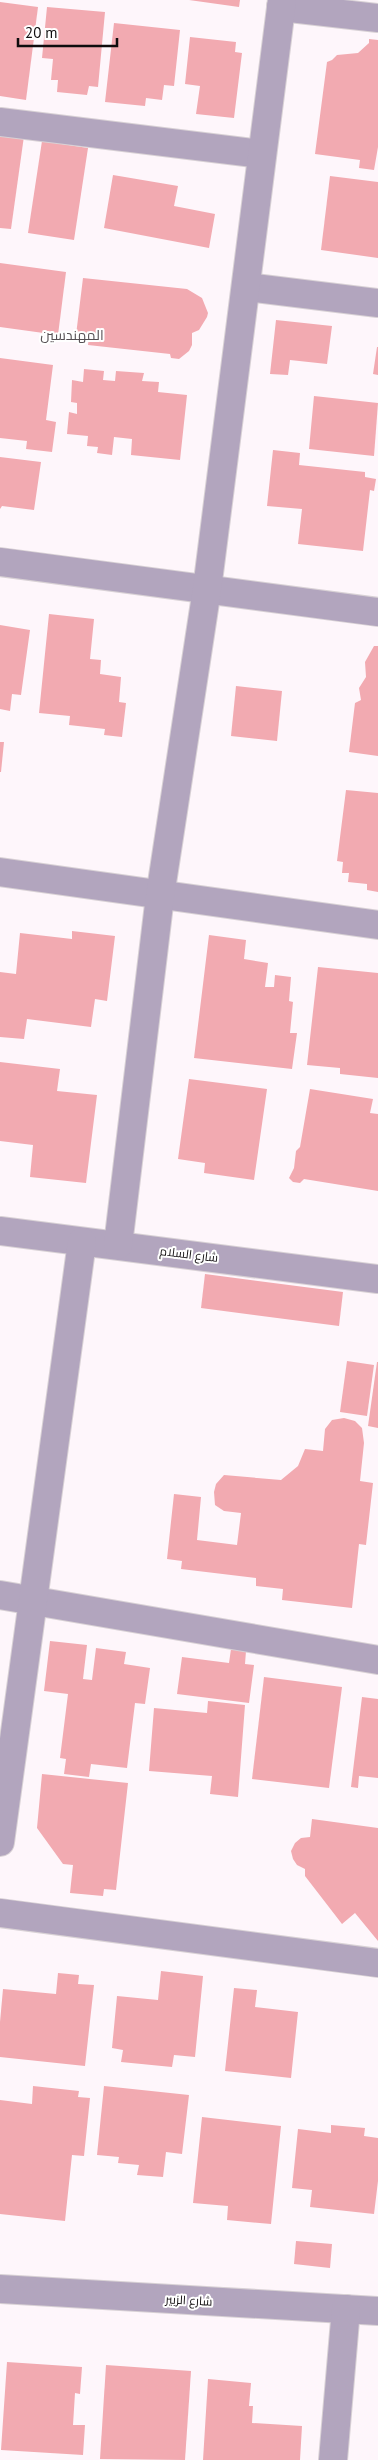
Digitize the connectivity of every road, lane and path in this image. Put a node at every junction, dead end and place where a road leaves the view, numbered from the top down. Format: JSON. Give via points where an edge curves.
{"nodes":[{"id":1,"x":282,"y":4,"type":"edge"},
{"id":2,"x":378,"y":18,"type":"edge"},
{"id":3,"x":0,"y":122,"type":"edge"},
{"id":4,"x":261,"y":154,"type":"junction"},
{"id":5,"x":246,"y":287,"type":"junction"},
{"id":6,"x":378,"y":303,"type":"edge"},
{"id":7,"x":0,"y":562,"type":"edge"},
{"id":8,"x":207,"y":589,"type":"junction"},
{"id":9,"x":378,"y":612,"type":"edge"},
{"id":10,"x":0,"y":872,"type":"edge"},
{"id":11,"x":160,"y":896,"type":"junction"},
{"id":12,"x":378,"y":925,"type":"edge"},
{"id":13,"x":0,"y":1231,"type":"edge"},
{"id":14,"x":82,"y":1242,"type":"junction"},
{"id":15,"x":118,"y":1245,"type":"junction"},
{"id":16,"x":378,"y":1279,"type":"edge"},
{"id":17,"x":0,"y":1595,"type":"edge"},
{"id":18,"x":34,"y":1600,"type":"junction"},
{"id":19,"x":378,"y":1660,"type":"edge"},
{"id":20,"x":0,"y":1842,"type":"edge"},
{"id":21,"x":0,"y":1913,"type":"edge"},
{"id":22,"x":378,"y":1963,"type":"edge"},
{"id":23,"x":0,"y":2289,"type":"edge"},
{"id":24,"x":346,"y":2309,"type":"junction"},
{"id":25,"x":378,"y":2310,"type":"edge"},
{"id":26,"x":333,"y":2460,"type":"edge"}],
"edges":[{"from":1,"to":2,"type":"street"},
{"from":1,"to":4,"type":"street"},
{"from":3,"to":4,"type":"street"},
{"from":4,"to":5,"type":"street"},
{"from":5,"to":6,"type":"street"},
{"from":5,"to":8,"type":"street"},
{"from":7,"to":8,"type":"street"},
{"from":8,"to":9,"type":"street"},
{"from":8,"to":11,"type":"street"},
{"from":10,"to":11,"type":"street"},
{"from":11,"to":12,"type":"street"},
{"from":11,"to":15,"type":"street"},
{"from":13,"to":14,"type":"street","name":"شارع السلام"},
{"from":14,"to":15,"type":"street","name":"شارع السلام"},
{"from":14,"to":18,"type":"street"},
{"from":15,"to":16,"type":"street","name":"شارع السلام"},
{"from":17,"to":18,"type":"street"},
{"from":18,"to":19,"type":"street"},
{"from":18,"to":20,"type":"street"},
{"from":21,"to":22,"type":"street"},
{"from":23,"to":24,"type":"street","name":"شارع الزبير"},
{"from":24,"to":25,"type":"street","name":"شارع الزبير"},
{"from":24,"to":26,"type":"street"}]}
